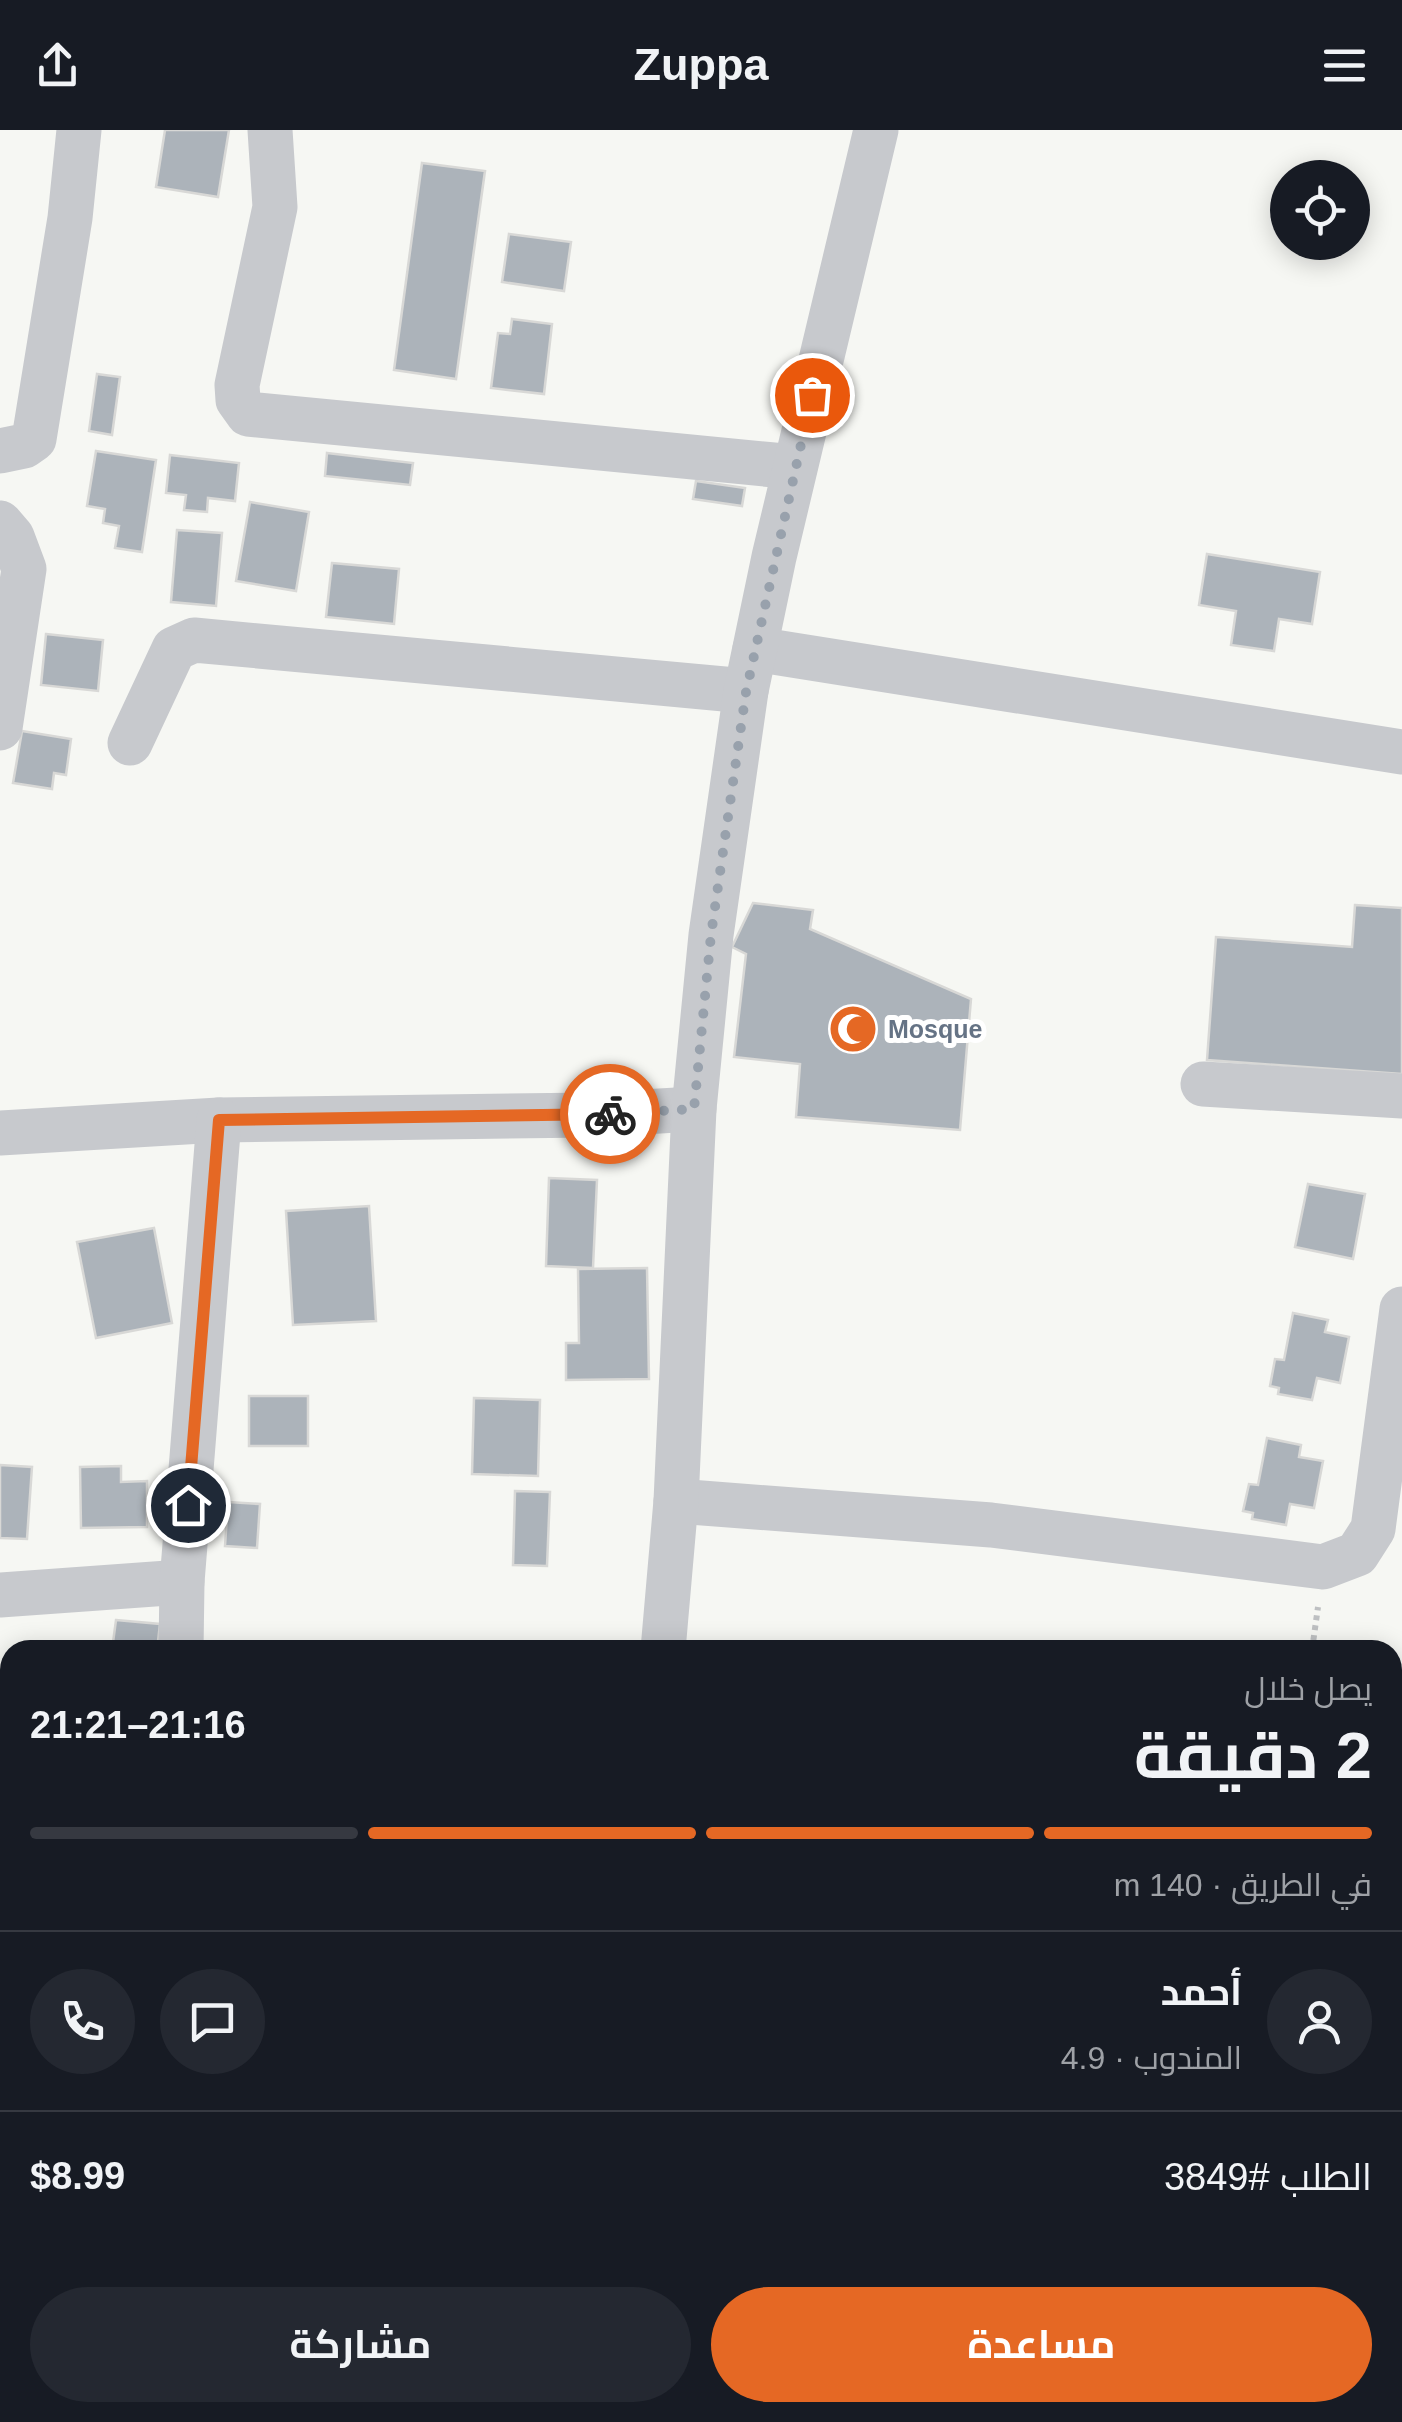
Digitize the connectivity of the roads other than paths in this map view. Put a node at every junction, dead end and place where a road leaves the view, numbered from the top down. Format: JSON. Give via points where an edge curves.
{"nodes":[{"id":1,"x":79,"y":130,"type":"edge"},
{"id":2,"x":270,"y":130,"type":"edge"},
{"id":3,"x":876,"y":130,"type":"edge"},
{"id":4,"x":0,"y":451,"type":"edge"},
{"id":5,"x":795,"y":468,"type":"junction"},
{"id":6,"x":0,"y":523,"type":"edge"},
{"id":7,"x":751,"y":670,"type":"junction"},
{"id":8,"x":0,"y":728,"type":"edge"},
{"id":9,"x":130,"y":743,"type":"dead end"},
{"id":10,"x":1402,"y":752,"type":"edge"},
{"id":11,"x":1203,"y":1084,"type":"dead end"},
{"id":12,"x":1402,"y":1096,"type":"edge"},
{"id":13,"x":694,"y":1109,"type":"junction"},
{"id":14,"x":219,"y":1120,"type":"junction"},
{"id":15,"x":0,"y":1133,"type":"edge"},
{"id":16,"x":1402,"y":1309,"type":"edge"},
{"id":17,"x":676,"y":1501,"type":"junction"},
{"id":18,"x":182,"y":1582,"type":"junction"},
{"id":19,"x":0,"y":1594,"type":"edge"},
{"id":20,"x":181,"y":1640,"type":"edge"},
{"id":21,"x":665,"y":1640,"type":"edge"}],
"edges":[{"from":1,"to":4,"type":"street","via":[[34,439]]},
{"from":2,"to":5,"type":"street","via":[[275,207],[237,385],[248,414]]},
{"from":3,"to":5,"type":"street"},
{"from":5,"to":7,"type":"street"},
{"from":6,"to":8,"type":"street","via":[[24,569]]},
{"from":7,"to":9,"type":"street","via":[[194,640],[174,649]]},
{"from":7,"to":10,"type":"street"},
{"from":7,"to":13,"type":"street","via":[[711,935]]},
{"from":11,"to":12,"type":"street"},
{"from":13,"to":14,"type":"street"},
{"from":13,"to":17,"type":"street"},
{"from":14,"to":15,"type":"street"},
{"from":14,"to":18,"type":"street"},
{"from":16,"to":17,"type":"street","via":[[1373,1530],[1357,1554],[1323,1566],[991,1525]]},
{"from":17,"to":21,"type":"street"},
{"from":18,"to":19,"type":"street"},
{"from":18,"to":20,"type":"street"}]}
